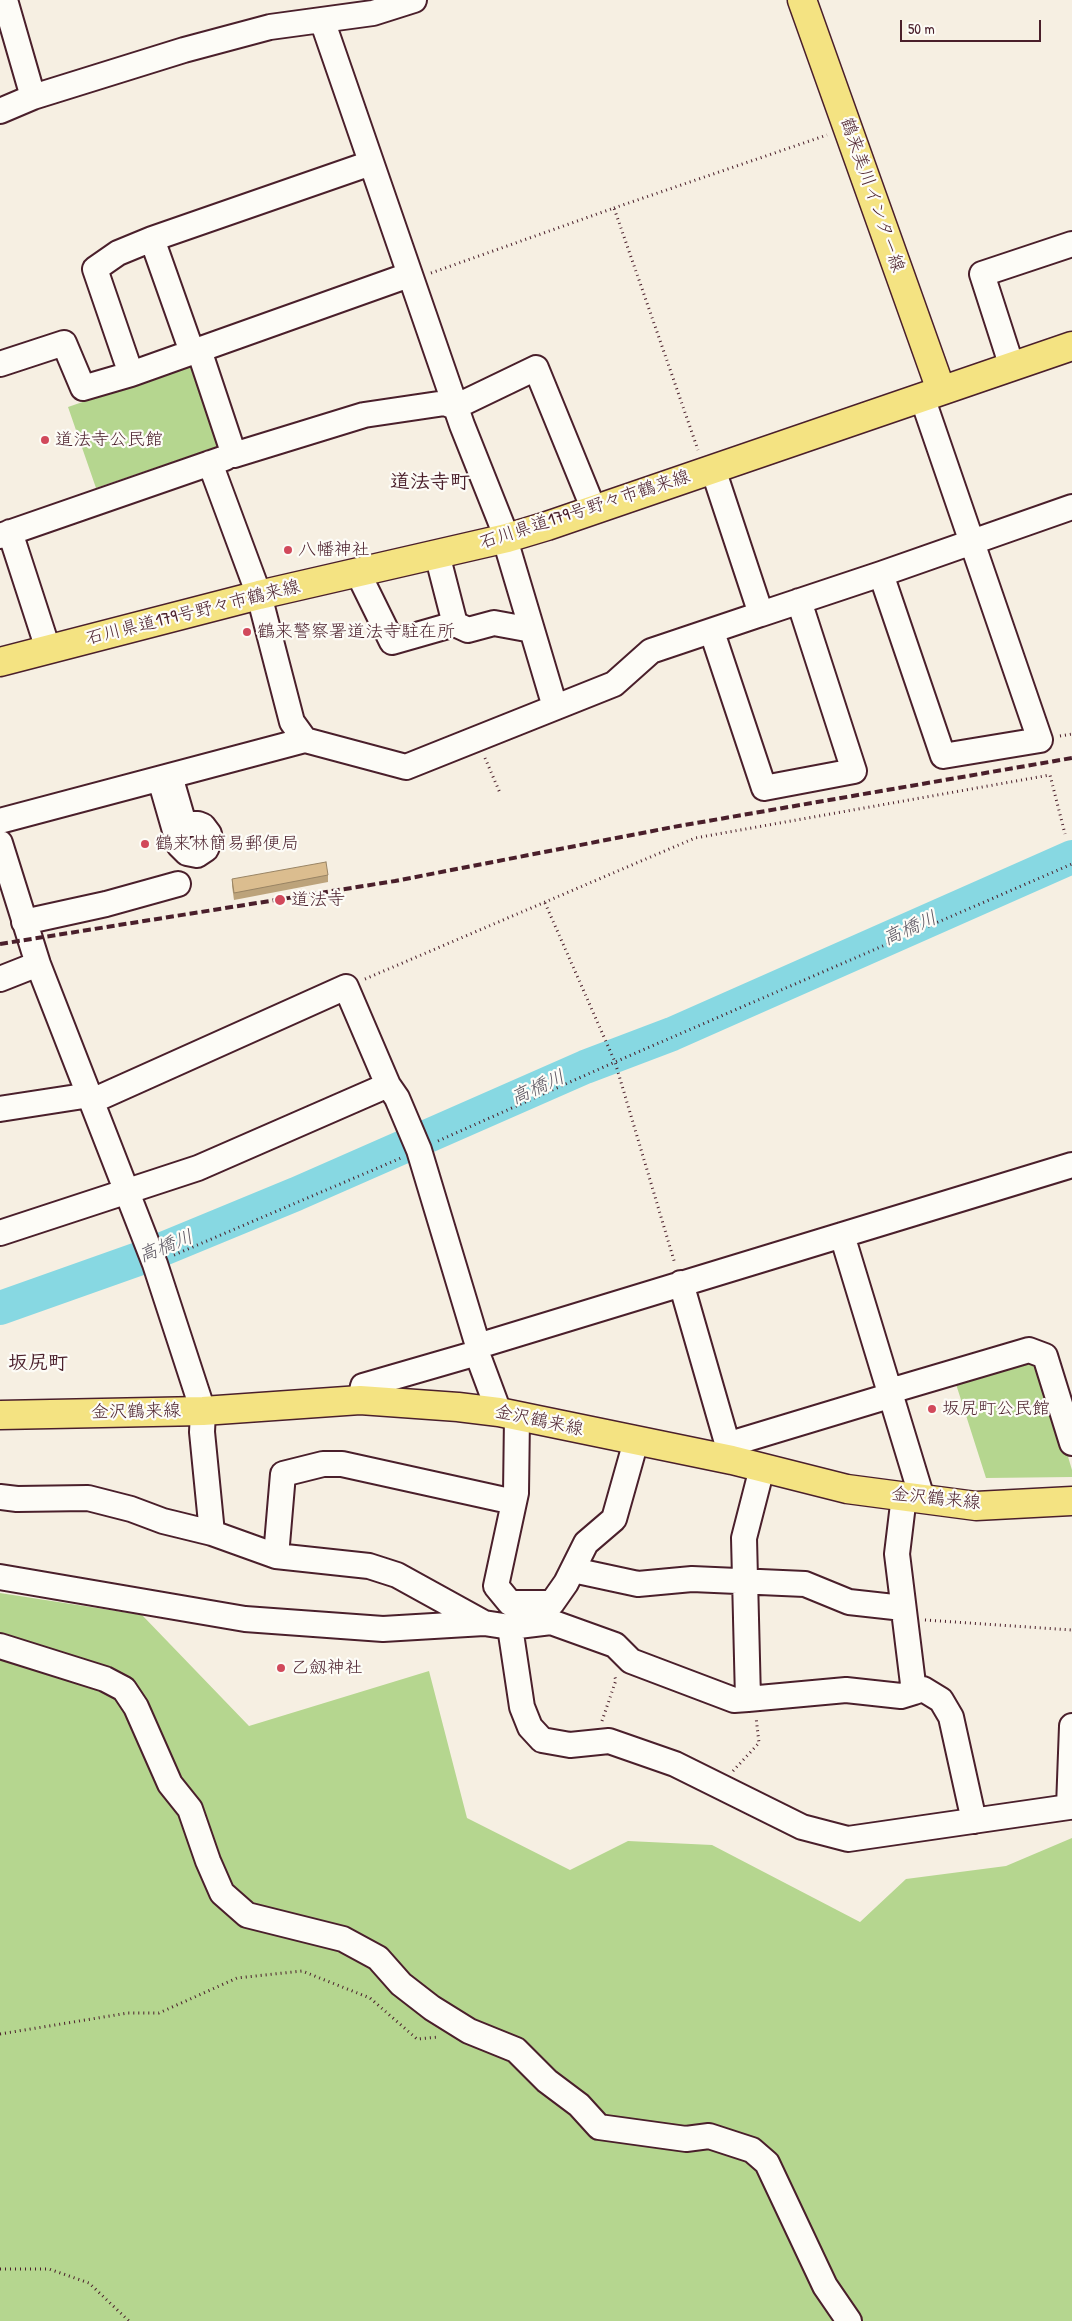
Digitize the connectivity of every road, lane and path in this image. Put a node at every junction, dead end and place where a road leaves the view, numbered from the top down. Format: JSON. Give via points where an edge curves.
{"nodes":[{"id":1,"x":5,"y":0,"type":"edge"},
{"id":2,"x":414,"y":0,"type":"edge"},
{"id":3,"x":802,"y":0,"type":"edge"},
{"id":4,"x":322,"y":20,"type":"junction"},
{"id":5,"x":33,"y":97,"type":"junction"},
{"id":6,"x":0,"y":112,"type":"edge"},
{"id":7,"x":848,"y":128,"type":"junction"},
{"id":8,"x":371,"y":163,"type":"junction"},
{"id":9,"x":614,"y":208,"type":"junction"},
{"id":10,"x":152,"y":238,"type":"junction"},
{"id":11,"x":1072,"y":244,"type":"edge"},
{"id":12,"x":409,"y":275,"type":"junction"},
{"id":13,"x":1072,"y":346,"type":"edge"},
{"id":14,"x":196,"y":351,"type":"junction"},
{"id":15,"x":0,"y":364,"type":"edge"},
{"id":16,"x":1012,"y":367,"type":"junction"},
{"id":17,"x":130,"y":374,"type":"junction"},
{"id":18,"x":931,"y":393,"type":"junction"},
{"id":19,"x":455,"y":407,"type":"junction"},
{"id":20,"x":234,"y":455,"type":"junction"},
{"id":21,"x":210,"y":462,"type":"junction"},
{"id":22,"x":709,"y":470,"type":"junction"},
{"id":23,"x":1072,"y":507,"type":"edge"},
{"id":24,"x":594,"y":510,"type":"junction"},
{"id":25,"x":5,"y":534,"type":"edge"},
{"id":26,"x":507,"y":538,"type":"junction"},
{"id":27,"x":971,"y":542,"type":"junction"},
{"id":28,"x":437,"y":554,"type":"junction"},
{"id":29,"x":358,"y":573,"type":"junction"},
{"id":30,"x":881,"y":574,"type":"junction"},
{"id":31,"x":259,"y":596,"type":"junction"},
{"id":32,"x":799,"y":601,"type":"junction"},
{"id":33,"x":761,"y":614,"type":"junction"},
{"id":34,"x":455,"y":624,"type":"junction"},
{"id":35,"x":532,"y":630,"type":"junction"},
{"id":36,"x":712,"y":632,"type":"junction"},
{"id":37,"x":48,"y":649,"type":"junction"},
{"id":38,"x":0,"y":662,"type":"edge"},
{"id":39,"x":555,"y":707,"type":"junction"},
{"id":40,"x":478,"y":738,"type":"junction"},
{"id":41,"x":305,"y":740,"type":"junction"},
{"id":42,"x":500,"y":793,"type":"dead end"},
{"id":43,"x":0,"y":821,"type":"edge"},
{"id":44,"x":1065,"y":834,"type":"dead end"},
{"id":45,"x":0,"y":843,"type":"edge"},
{"id":46,"x":1072,"y":864,"type":"edge"},
{"id":47,"x":178,"y":884,"type":"dead end"},
{"id":48,"x":545,"y":903,"type":"junction"},
{"id":49,"x":24,"y":922,"type":"junction"},
{"id":50,"x":38,"y":964,"type":"junction"},
{"id":51,"x":0,"y":979,"type":"edge"},
{"id":52,"x":346,"y":987,"type":"junction"},
{"id":53,"x":614,"y":1061,"type":"junction"},
{"id":54,"x":388,"y":1085,"type":"junction"},
{"id":55,"x":91,"y":1098,"type":"junction"},
{"id":56,"x":0,"y":1109,"type":"edge"},
{"id":57,"x":416,"y":1143,"type":"junction"},
{"id":58,"x":1072,"y":1165,"type":"edge"},
{"id":59,"x":127,"y":1192,"type":"junction"},
{"id":60,"x":0,"y":1232,"type":"edge"},
{"id":61,"x":842,"y":1234,"type":"junction"},
{"id":62,"x":152,"y":1257,"type":"junction"},
{"id":63,"x":681,"y":1283,"type":"junction"},
{"id":64,"x":477,"y":1349,"type":"junction"},
{"id":65,"x":890,"y":1394,"type":"junction"},
{"id":66,"x":1065,"y":1395,"type":"edge"},
{"id":67,"x":360,"y":1400,"type":"junction"},
{"id":68,"x":203,"y":1411,"type":"junction"},
{"id":69,"x":0,"y":1415,"type":"edge"},
{"id":70,"x":508,"y":1415,"type":"junction"},
{"id":71,"x":636,"y":1441,"type":"junction"},
{"id":72,"x":1072,"y":1443,"type":"edge"},
{"id":73,"x":736,"y":1450,"type":"junction"},
{"id":74,"x":762,"y":1468,"type":"junction"},
{"id":75,"x":0,"y":1497,"type":"edge"},
{"id":76,"x":913,"y":1497,"type":"junction"},
{"id":77,"x":1072,"y":1501,"type":"edge"},
{"id":78,"x":514,"y":1502,"type":"junction"},
{"id":79,"x":212,"y":1532,"type":"junction"},
{"id":80,"x":276,"y":1556,"type":"junction"},
{"id":81,"x":573,"y":1570,"type":"junction"},
{"id":82,"x":0,"y":1577,"type":"edge"},
{"id":83,"x":745,"y":1580,"type":"junction"},
{"id":84,"x":904,"y":1613,"type":"junction"},
{"id":85,"x":484,"y":1623,"type":"junction"},
{"id":86,"x":510,"y":1627,"type":"junction"},
{"id":87,"x":1072,"y":1630,"type":"edge"},
{"id":88,"x":0,"y":1646,"type":"edge"},
{"id":89,"x":613,"y":1673,"type":"dead end"},
{"id":90,"x":914,"y":1692,"type":"junction"},
{"id":91,"x":748,"y":1699,"type":"junction"},
{"id":92,"x":1072,"y":1726,"type":"edge"},
{"id":93,"x":596,"y":1741,"type":"junction"},
{"id":94,"x":719,"y":1786,"type":"junction"},
{"id":95,"x":1071,"y":1807,"type":"edge"},
{"id":96,"x":974,"y":1821,"type":"junction"},
{"id":97,"x":469,"y":2030,"type":"junction"},
{"id":98,"x":0,"y":2034,"type":"edge"},
{"id":99,"x":0,"y":2269,"type":"edge"},
{"id":100,"x":129,"y":2321,"type":"edge"},
{"id":101,"x":848,"y":2321,"type":"edge"}],
"edges":[{"from":1,"to":5,"type":"street"},
{"from":2,"to":4,"type":"street","via":[[374,13]]},
{"from":3,"to":7,"type":"main road","name":"鶴来美川インター線"},
{"from":4,"to":5,"type":"street","via":[[270,27]]},
{"from":4,"to":8,"type":"street"},
{"from":5,"to":6,"type":"street"},
{"from":7,"to":9,"type":"path"},
{"from":7,"to":18,"type":"main road","name":"鶴来美川インター線"},
{"from":8,"to":10,"type":"street"},
{"from":8,"to":12,"type":"street"},
{"from":9,"to":12,"type":"path","via":[[432,272]]},
{"from":9,"to":22,"type":"path"},
{"from":10,"to":14,"type":"street"},
{"from":10,"to":17,"type":"street","via":[[118,253],[95,269]]},
{"from":11,"to":16,"type":"street","via":[[982,274]]},
{"from":12,"to":14,"type":"street"},
{"from":12,"to":19,"type":"street"},
{"from":13,"to":16,"type":"main road","name":"石川県道179号野々市鶴来線"},
{"from":14,"to":17,"type":"street"},
{"from":14,"to":20,"type":"street"},
{"from":15,"to":17,"type":"street","via":[[64,343],[83,388]]},
{"from":16,"to":18,"type":"main road","name":"石川県道179号野々市鶴来線"},
{"from":18,"to":22,"type":"main road","name":"石川県道179号野々市鶴来線"},
{"from":18,"to":27,"type":"street"},
{"from":19,"to":20,"type":"street","via":[[445,403],[364,415]]},
{"from":19,"to":24,"type":"street","via":[[536,368]]},
{"from":19,"to":26,"type":"street"},
{"from":20,"to":21,"type":"street"},
{"from":21,"to":25,"type":"street"},
{"from":21,"to":31,"type":"street"},
{"from":22,"to":24,"type":"main road","name":"石川県道179号野々市鶴来線"},
{"from":22,"to":33,"type":"street"},
{"from":23,"to":27,"type":"street"},
{"from":24,"to":26,"type":"main road","name":"石川県道179号野々市鶴来線"},
{"from":25,"to":37,"type":"street"},
{"from":26,"to":28,"type":"main road","name":"石川県道179号野々市鶴来線"},
{"from":26,"to":35,"type":"street"},
{"from":27,"to":30,"type":"street"},
{"from":27,"to":30,"type":"street","via":[[1040,740],[943,756]]},
{"from":28,"to":29,"type":"main road","name":"石川県道179号野々市鶴来線"},
{"from":28,"to":34,"type":"street"},
{"from":29,"to":31,"type":"main road","name":"石川県道179号野々市鶴来線"},
{"from":29,"to":34,"type":"street","via":[[392,642]]},
{"from":30,"to":32,"type":"street"},
{"from":31,"to":37,"type":"main road","name":"石川県道179号野々市鶴来線"},
{"from":31,"to":41,"type":"street","via":[[292,722]]},
{"from":32,"to":33,"type":"street"},
{"from":32,"to":36,"type":"street","via":[[854,772],[764,788]]},
{"from":33,"to":36,"type":"street"},
{"from":34,"to":35,"type":"street","via":[[468,630],[494,623]]},
{"from":35,"to":39,"type":"street"},
{"from":36,"to":39,"type":"street","via":[[651,651],[614,684]]},
{"from":37,"to":38,"type":"main road","name":"石川県道179号野々市鶴来線"},
{"from":39,"to":40,"type":"street"},
{"from":40,"to":41,"type":"street","via":[[406,767]]},
{"from":40,"to":42,"type":"path"},
{"from":41,"to":43,"type":"street"},
{"from":44,"to":48,"type":"path","via":[[1050,775],[695,838]]},
{"from":45,"to":49,"type":"street"},
{"from":46,"to":53,"type":"path"},
{"from":47,"to":49,"type":"street"},
{"from":48,"to":52,"type":"path"},
{"from":48,"to":53,"type":"path"},
{"from":49,"to":50,"type":"street"},
{"from":50,"to":51,"type":"street"},
{"from":50,"to":55,"type":"street"},
{"from":52,"to":54,"type":"street"},
{"from":52,"to":55,"type":"street"},
{"from":53,"to":57,"type":"path"},
{"from":53,"to":63,"type":"path"},
{"from":54,"to":57,"type":"street"},
{"from":54,"to":59,"type":"street","via":[[198,1168]]},
{"from":55,"to":56,"type":"street"},
{"from":55,"to":59,"type":"street"},
{"from":57,"to":62,"type":"path"},
{"from":57,"to":64,"type":"street"},
{"from":58,"to":61,"type":"street"},
{"from":59,"to":60,"type":"street"},
{"from":59,"to":62,"type":"street"},
{"from":61,"to":63,"type":"street"},
{"from":61,"to":65,"type":"street"},
{"from":62,"to":68,"type":"street"},
{"from":63,"to":64,"type":"street"},
{"from":63,"to":73,"type":"street"},
{"from":64,"to":67,"type":"street","via":[[363,1386]]},
{"from":64,"to":70,"type":"street"},
{"from":65,"to":66,"type":"street","via":[[1029,1350],[1045,1356]]},
{"from":65,"to":73,"type":"street"},
{"from":65,"to":76,"type":"street"},
{"from":66,"to":72,"type":"street"},
{"from":67,"to":68,"type":"main road","name":"金沢鶴来線"},
{"from":67,"to":70,"type":"main road","name":"金沢鶴来線"},
{"from":68,"to":69,"type":"main road","name":"金沢鶴来線"},
{"from":68,"to":79,"type":"street","via":[[202,1432]]},
{"from":70,"to":71,"type":"main road","name":"金沢鶴来線"},
{"from":70,"to":78,"type":"street"},
{"from":71,"to":73,"type":"main road","name":"金沢鶴来線"},
{"from":71,"to":81,"type":"street","via":[[614,1519],[586,1543]]},
{"from":73,"to":74,"type":"main road","name":"金沢鶴来線"},
{"from":74,"to":76,"type":"main road","name":"金沢鶴来線","via":[[847,1489]]},
{"from":74,"to":83,"type":"street","via":[[744,1538]]},
{"from":75,"to":79,"type":"street","via":[[17,1500],[88,1498]]},
{"from":76,"to":77,"type":"main road","name":"金沢鶴来線","via":[[976,1506]]},
{"from":76,"to":84,"type":"street","via":[[897,1554]]},
{"from":78,"to":80,"type":"street","via":[[342,1464],[323,1464],[283,1474]]},
{"from":78,"to":81,"type":"street","via":[[496,1586],[510,1603],[552,1604]]},
{"from":79,"to":80,"type":"street"},
{"from":80,"to":85,"type":"street","via":[[369,1566],[397,1575]]},
{"from":81,"to":83,"type":"street","via":[[638,1584],[692,1579]]},
{"from":82,"to":85,"type":"street","via":[[245,1619],[383,1629]]},
{"from":83,"to":84,"type":"street","via":[[805,1584],[849,1602]]},
{"from":83,"to":91,"type":"street"},
{"from":84,"to":87,"type":"path"},
{"from":84,"to":90,"type":"street"},
{"from":85,"to":86,"type":"street"},
{"from":86,"to":91,"type":"street","via":[[551,1622],[615,1645],[631,1661],[734,1700]]},
{"from":86,"to":93,"type":"street","via":[[522,1707],[530,1727],[542,1740],[570,1745]]},
{"from":88,"to":97,"type":"street","via":[[105,1679],[124,1689],[136,1707],[170,1784],[190,1809],[222,1893],[247,1915],[343,1939],[378,1958],[401,1984],[432,2008]]},
{"from":89,"to":93,"type":"path","via":[[616,1680]]},
{"from":90,"to":91,"type":"street","via":[[901,1696],[846,1690]]},
{"from":90,"to":96,"type":"street","via":[[923,1689],[941,1700],[951,1717]]},
{"from":91,"to":94,"type":"path","via":[[757,1719],[759,1743]]},
{"from":92,"to":95,"type":"street"},
{"from":93,"to":94,"type":"street","via":[[609,1741],[675,1764]]},
{"from":94,"to":96,"type":"street","via":[[802,1828],[848,1839]]},
{"from":95,"to":96,"type":"street"},
{"from":97,"to":98,"type":"path","via":[[417,2039],[370,1998],[302,1971],[237,1978],[159,2013],[128,2014]]},
{"from":97,"to":101,"type":"street","via":[[516,2050],[548,2081],[579,2104],[599,2127],[686,2139],[709,2136],[752,2150],[767,2163],[825,2286]]},
{"from":99,"to":100,"type":"path","via":[[49,2269],[89,2283]]}]}
